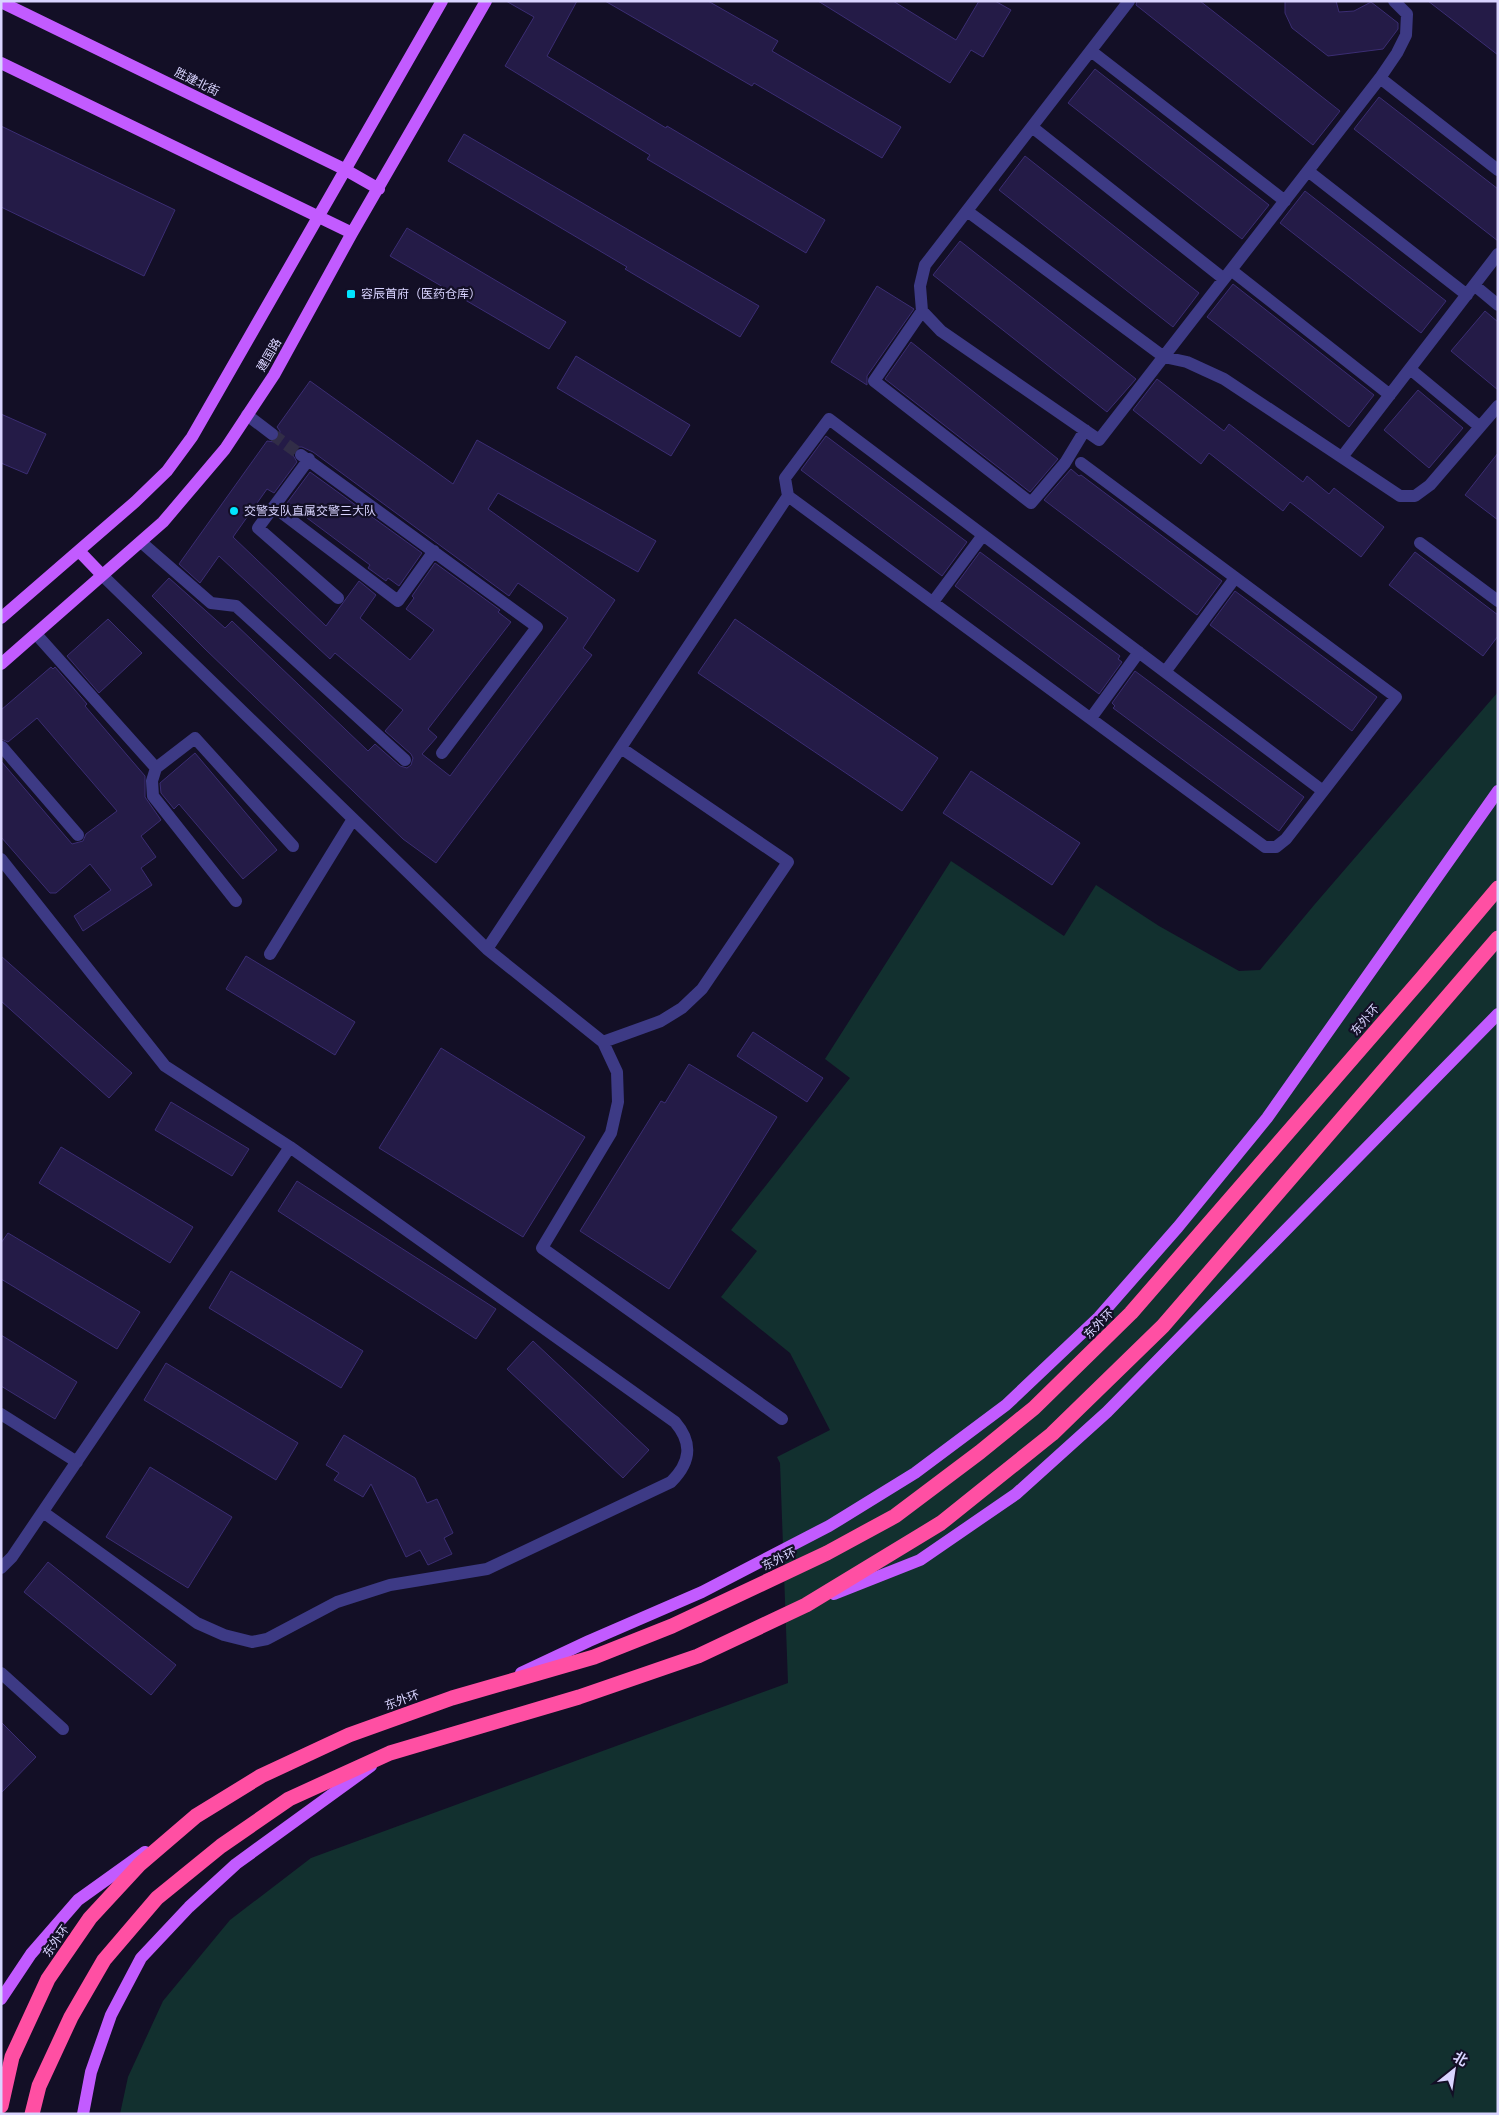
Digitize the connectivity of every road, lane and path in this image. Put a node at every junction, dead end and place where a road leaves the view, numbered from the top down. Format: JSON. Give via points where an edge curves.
{"nodes":[{"id":1,"x":442,"y":1,"type":"edge"},
{"id":2,"x":486,"y":1,"type":"edge"},
{"id":3,"x":1129,"y":1,"type":"edge"},
{"id":4,"x":1394,"y":1,"type":"edge"},
{"id":5,"x":1,"y":2,"type":"edge"},
{"id":6,"x":1091,"y":51,"type":"junction"},
{"id":7,"x":1,"y":63,"type":"edge"},
{"id":8,"x":1380,"y":78,"type":"junction"},
{"id":9,"x":1032,"y":128,"type":"junction"},
{"id":10,"x":344,"y":169,"type":"junction"},
{"id":11,"x":1498,"y":170,"type":"edge"},
{"id":12,"x":1308,"y":171,"type":"junction"},
{"id":13,"x":379,"y":189,"type":"junction"},
{"id":14,"x":1285,"y":201,"type":"junction"},
{"id":15,"x":967,"y":211,"type":"junction"},
{"id":16,"x":319,"y":217,"type":"junction"},
{"id":17,"x":352,"y":233,"type":"junction"},
{"id":18,"x":1498,"y":254,"type":"edge"},
{"id":19,"x":1228,"y":274,"type":"junction"},
{"id":20,"x":1470,"y":290,"type":"junction"},
{"id":21,"x":1498,"y":305,"type":"edge"},
{"id":22,"x":922,"y":311,"type":"junction"},
{"id":23,"x":1164,"y":357,"type":"junction"},
{"id":24,"x":1410,"y":369,"type":"junction"},
{"id":25,"x":1390,"y":395,"type":"junction"},
{"id":26,"x":1498,"y":406,"type":"edge"},
{"id":27,"x":247,"y":415,"type":"junction"},
{"id":28,"x":1480,"y":427,"type":"junction"},
{"id":29,"x":1085,"y":430,"type":"junction"},
{"id":30,"x":272,"y":434,"type":"tunnel mouth"},
{"id":31,"x":1342,"y":457,"type":"junction"},
{"id":32,"x":1081,"y":463,"type":"dead end"},
{"id":33,"x":788,"y":496,"type":"junction"},
{"id":34,"x":274,"y":507,"type":"junction"},
{"id":35,"x":983,"y":535,"type":"junction"},
{"id":36,"x":141,"y":542,"type":"junction"},
{"id":37,"x":1420,"y":543,"type":"dead end"},
{"id":38,"x":79,"y":551,"type":"junction"},
{"id":39,"x":434,"y":551,"type":"junction"},
{"id":40,"x":102,"y":575,"type":"junction"},
{"id":41,"x":1235,"y":578,"type":"junction"},
{"id":42,"x":338,"y":598,"type":"dead end"},
{"id":43,"x":1498,"y":600,"type":"edge"},
{"id":44,"x":933,"y":602,"type":"junction"},
{"id":45,"x":1,"y":618,"type":"edge"},
{"id":46,"x":36,"y":634,"type":"junction"},
{"id":47,"x":1140,"y":652,"type":"junction"},
{"id":48,"x":1,"y":664,"type":"edge"},
{"id":49,"x":1165,"y":672,"type":"junction"},
{"id":50,"x":1091,"y":718,"type":"junction"},
{"id":51,"x":2,"y":748,"type":"edge"},
{"id":52,"x":621,"y":748,"type":"junction"},
{"id":53,"x":442,"y":753,"type":"dead end"},
{"id":54,"x":405,"y":760,"type":"dead end"},
{"id":55,"x":156,"y":768,"type":"junction"},
{"id":56,"x":1324,"y":791,"type":"junction"},
{"id":57,"x":1498,"y":791,"type":"edge"},
{"id":58,"x":353,"y":819,"type":"junction"},
{"id":59,"x":78,"y":835,"type":"dead end"},
{"id":60,"x":293,"y":846,"type":"dead end"},
{"id":61,"x":1,"y":859,"type":"edge"},
{"id":62,"x":1498,"y":888,"type":"edge"},
{"id":63,"x":236,"y":901,"type":"dead end"},
{"id":64,"x":1498,"y":938,"type":"edge"},
{"id":65,"x":487,"y":949,"type":"junction"},
{"id":66,"x":270,"y":954,"type":"dead end"},
{"id":67,"x":1498,"y":1014,"type":"edge"},
{"id":68,"x":603,"y":1042,"type":"junction"},
{"id":69,"x":290,"y":1147,"type":"junction"},
{"id":70,"x":1,"y":1414,"type":"edge"},
{"id":71,"x":782,"y":1418,"type":"dead end"},
{"id":72,"x":77,"y":1462,"type":"junction"},
{"id":73,"x":43,"y":1512,"type":"junction"},
{"id":74,"x":1,"y":1568,"type":"edge"},
{"id":75,"x":806,"y":1605,"type":"junction"},
{"id":76,"x":1,"y":1673,"type":"edge"},
{"id":77,"x":490,"y":1687,"type":"junction"},
{"id":78,"x":63,"y":1729,"type":"dead end"},
{"id":79,"x":390,"y":1753,"type":"junction"},
{"id":80,"x":196,"y":1816,"type":"junction"},
{"id":81,"x":1,"y":1999,"type":"edge"},
{"id":82,"x":1,"y":2106,"type":"edge"},
{"id":83,"x":32,"y":2114,"type":"edge"},
{"id":84,"x":83,"y":2114,"type":"edge"}],
"edges":[{"from":1,"to":10,"type":"main road","name":"建国路"},
{"from":2,"to":13,"type":"main road","name":"建国路"},
{"from":3,"to":6,"type":"street"},
{"from":4,"to":8,"type":"street","via":[[1407,14],[1406,35]]},
{"from":5,"to":10,"type":"main road","name":"胜建北街"},
{"from":6,"to":9,"type":"street"},
{"from":6,"to":14,"type":"street"},
{"from":7,"to":16,"type":"main road"},
{"from":8,"to":11,"type":"street"},
{"from":8,"to":12,"type":"street"},
{"from":9,"to":15,"type":"street"},
{"from":9,"to":19,"type":"street"},
{"from":10,"to":13,"type":"main road","name":"胜建北街"},
{"from":10,"to":16,"type":"main road","name":"建国路"},
{"from":12,"to":14,"type":"street"},
{"from":12,"to":20,"type":"street"},
{"from":13,"to":17,"type":"main road","name":"建国路"},
{"from":14,"to":19,"type":"street"},
{"from":15,"to":22,"type":"street","via":[[925,265],[920,286]]},
{"from":15,"to":23,"type":"street"},
{"from":16,"to":17,"type":"main road"},
{"from":16,"to":38,"type":"main road","name":"建国路","via":[[192,437],[172,464],[135,502]]},
{"from":17,"to":27,"type":"main road","name":"建国路","via":[[274,375]]},
{"from":18,"to":20,"type":"street"},
{"from":19,"to":23,"type":"street"},
{"from":19,"to":25,"type":"street"},
{"from":20,"to":21,"type":"street"},
{"from":20,"to":24,"type":"street"},
{"from":22,"to":29,"type":"street","via":[[941,332]]},
{"from":22,"to":29,"type":"street","via":[[874,381],[1031,503],[1064,463]]},
{"from":23,"to":29,"type":"street","via":[[1099,440]]},
{"from":23,"to":31,"type":"street","via":[[1187,362],[1224,379]]},
{"from":24,"to":25,"type":"street"},
{"from":24,"to":28,"type":"street"},
{"from":25,"to":31,"type":"street"},
{"from":26,"to":28,"type":"street"},
{"from":27,"to":30,"type":"street"},
{"from":27,"to":36,"type":"main road","name":"建国路","via":[[225,449],[196,484]]},
{"from":28,"to":31,"type":"street","via":[[1430,486],[1415,496],[1400,496]]},
{"from":32,"to":41,"type":"street"},
{"from":33,"to":35,"type":"street","via":[[785,478],[829,419]]},
{"from":33,"to":44,"type":"street"},
{"from":33,"to":52,"type":"street"},
{"from":34,"to":39,"type":"street","via":[[398,601]]},
{"from":34,"to":39,"type":"street","via":[[305,457]]},
{"from":34,"to":42,"type":"street","via":[[258,528]]},
{"from":35,"to":44,"type":"street"},
{"from":35,"to":47,"type":"street"},
{"from":36,"to":40,"type":"main road","name":"建国路"},
{"from":36,"to":54,"type":"street","via":[[211,603],[236,606]]},
{"from":37,"to":43,"type":"street"},
{"from":38,"to":40,"type":"main road"},
{"from":38,"to":45,"type":"main road","name":"建国路"},
{"from":39,"to":53,"type":"street","via":[[537,627]]},
{"from":40,"to":46,"type":"main road","name":"建国路"},
{"from":40,"to":58,"type":"street"},
{"from":41,"to":49,"type":"street"},
{"from":41,"to":56,"type":"street","via":[[1396,697]]},
{"from":44,"to":50,"type":"street"},
{"from":46,"to":48,"type":"main road","name":"建国路"},
{"from":46,"to":55,"type":"street"},
{"from":47,"to":49,"type":"street"},
{"from":47,"to":50,"type":"street"},
{"from":49,"to":56,"type":"street"},
{"from":50,"to":56,"type":"street","via":[[1265,846],[1276,847],[1286,839]]},
{"from":51,"to":59,"type":"street"},
{"from":52,"to":65,"type":"street"},
{"from":52,"to":68,"type":"street","via":[[788,862],[702,989],[661,1022]]},
{"from":55,"to":60,"type":"street","via":[[195,738]]},
{"from":55,"to":63,"type":"street","via":[[153,796]]},
{"from":57,"to":77,"type":"main road","via":[[1267,1118],[1178,1227],[1098,1317],[1006,1406],[915,1473],[829,1526],[702,1592]]},
{"from":58,"to":65,"type":"street"},
{"from":58,"to":66,"type":"street"},
{"from":61,"to":69,"type":"street","via":[[165,1066]]},
{"from":62,"to":77,"type":"highway","name":"东外环","via":[[1131,1313],[1034,1408],[980,1452],[895,1516],[744,1593],[594,1657]]},
{"from":64,"to":75,"type":"highway","via":[[1163,1326],[1052,1434],[941,1524]]},
{"from":65,"to":68,"type":"street"},
{"from":67,"to":75,"type":"main road","via":[[1107,1412],[1016,1494],[920,1560]]},
{"from":68,"to":71,"type":"street","via":[[617,1072],[618,1102],[611,1133],[542,1248]]},
{"from":69,"to":72,"type":"street"},
{"from":69,"to":73,"type":"street","via":[[675,1422],[688,1443],[684,1467],[671,1482],[487,1569],[390,1585],[337,1602],[267,1639],[252,1642],[224,1635],[197,1623]]},
{"from":70,"to":72,"type":"street"},
{"from":72,"to":73,"type":"street"},
{"from":73,"to":74,"type":"street","via":[[12,1558]]},
{"from":75,"to":79,"type":"highway","via":[[689,1659],[579,1697]]},
{"from":76,"to":78,"type":"street"},
{"from":77,"to":80,"type":"highway","name":"东外环","via":[[348,1735],[261,1776]]},
{"from":79,"to":83,"type":"highway","via":[[289,1799],[221,1846],[157,1898],[104,1960],[71,2017],[43,2077]]},
{"from":79,"to":84,"type":"main road","via":[[236,1864],[141,1958],[111,2015],[91,2072]]},
{"from":80,"to":81,"type":"main road","via":[[78,1900],[31,1954]]},
{"from":80,"to":82,"type":"highway","name":"东外环","via":[[140,1864],[90,1918],[48,1979],[12,2057]]}]}
